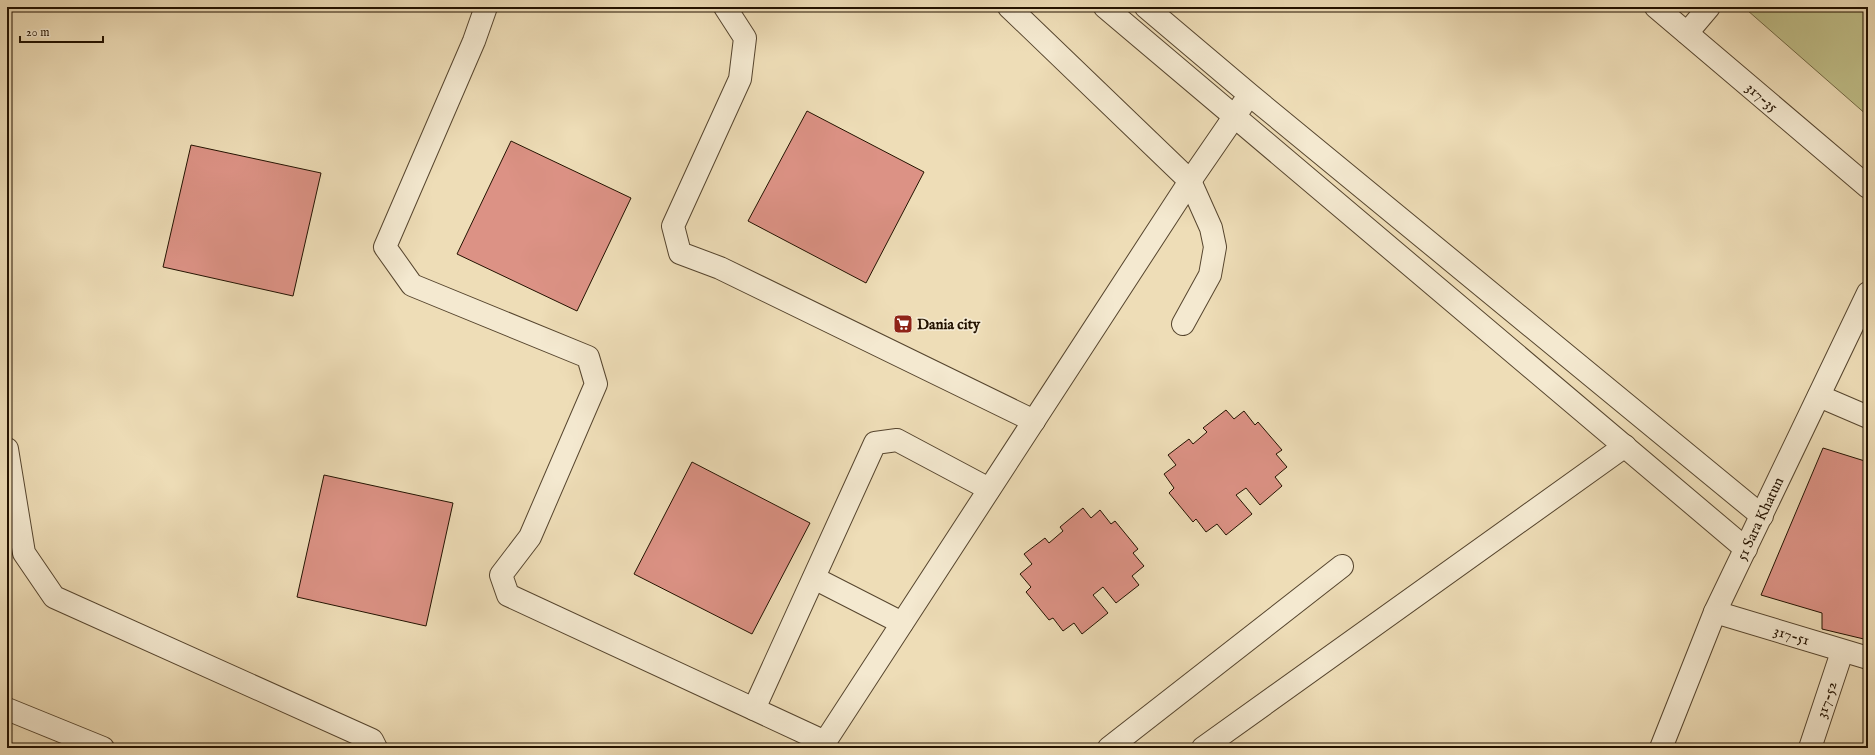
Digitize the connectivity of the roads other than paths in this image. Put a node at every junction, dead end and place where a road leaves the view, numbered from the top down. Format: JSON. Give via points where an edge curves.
{"nodes":[{"id":1,"x":486,"y":7,"type":"edge"},
{"id":2,"x":725,"y":7,"type":"edge"},
{"id":3,"x":1009,"y":7,"type":"edge"},
{"id":4,"x":1105,"y":7,"type":"edge"},
{"id":5,"x":1146,"y":7,"type":"edge"},
{"id":6,"x":1656,"y":7,"type":"edge"},
{"id":7,"x":1709,"y":7,"type":"edge"},
{"id":8,"x":1687,"y":33,"type":"junction"},
{"id":9,"x":1250,"y":95,"type":"junction"},
{"id":10,"x":1235,"y":117,"type":"junction"},
{"id":11,"x":1190,"y":181,"type":"junction"},
{"id":12,"x":1868,"y":187,"type":"edge"},
{"id":13,"x":1868,"y":293,"type":"edge"},
{"id":14,"x":1183,"y":324,"type":"dead end"},
{"id":15,"x":1819,"y":396,"type":"junction"},
{"id":16,"x":1868,"y":417,"type":"edge"},
{"id":17,"x":1034,"y":421,"type":"junction"},
{"id":18,"x":1625,"y":446,"type":"junction"},
{"id":19,"x":7,"y":449,"type":"edge"},
{"id":20,"x":989,"y":489,"type":"junction"},
{"id":21,"x":1762,"y":516,"type":"junction"},
{"id":22,"x":1746,"y":549,"type":"junction"},
{"id":23,"x":1342,"y":566,"type":"dead end"},
{"id":24,"x":814,"y":578,"type":"junction"},
{"id":25,"x":1715,"y":612,"type":"junction"},
{"id":26,"x":902,"y":624,"type":"junction"},
{"id":27,"x":1842,"y":652,"type":"junction"},
{"id":28,"x":1868,"y":658,"type":"edge"},
{"id":29,"x":7,"y":709,"type":"edge"},
{"id":30,"x":754,"y":709,"type":"junction"},
{"id":31,"x":823,"y":745,"type":"edge"},
{"id":32,"x":103,"y":748,"type":"edge"},
{"id":33,"x":376,"y":748,"type":"edge"},
{"id":34,"x":1109,"y":748,"type":"edge"},
{"id":35,"x":1203,"y":748,"type":"edge"},
{"id":36,"x":1661,"y":748,"type":"edge"},
{"id":37,"x":1810,"y":748,"type":"edge"}],
"edges":[{"from":1,"to":30,"type":"street","via":[[474,41],[385,247],[412,285],[588,357],[596,384],[530,537],[501,575],[508,595]]},
{"from":2,"to":17,"type":"street","via":[[745,38],[740,79],[673,226],[680,253],[720,268]]},
{"from":3,"to":11,"type":"street"},
{"from":4,"to":10,"type":"street"},
{"from":5,"to":9,"type":"street"},
{"from":6,"to":8,"type":"street","name":"317-35"},
{"from":7,"to":8,"type":"street"},
{"from":8,"to":12,"type":"street","name":"317-35"},
{"from":9,"to":10,"type":"street"},
{"from":9,"to":21,"type":"street"},
{"from":10,"to":11,"type":"street"},
{"from":10,"to":18,"type":"street"},
{"from":11,"to":14,"type":"street","via":[[1212,228],[1215,248],[1210,276]]},
{"from":11,"to":17,"type":"street"},
{"from":13,"to":15,"type":"street","name":"51 Sara Khatun"},
{"from":15,"to":16,"type":"street"},
{"from":15,"to":21,"type":"street","name":"51 Sara Khatun"},
{"from":17,"to":20,"type":"street"},
{"from":18,"to":22,"type":"street"},
{"from":18,"to":35,"type":"street"},
{"from":19,"to":33,"type":"street","via":[[24,553],[54,597],[372,740]]},
{"from":20,"to":24,"type":"street","via":[[897,440],[875,443]]},
{"from":20,"to":26,"type":"street"},
{"from":21,"to":22,"type":"street","name":"51 Sara Khatun"},
{"from":22,"to":25,"type":"street","name":"51 Sara Khatun"},
{"from":23,"to":34,"type":"street"},
{"from":24,"to":26,"type":"street"},
{"from":24,"to":30,"type":"street"},
{"from":25,"to":27,"type":"street","name":"317-51"},
{"from":25,"to":36,"type":"street","name":"51 Sara Khatun"},
{"from":26,"to":31,"type":"street"},
{"from":27,"to":28,"type":"street","name":"317-51"},
{"from":27,"to":37,"type":"street","name":"317-52"},
{"from":29,"to":32,"type":"street"},
{"from":30,"to":31,"type":"street"}]}
